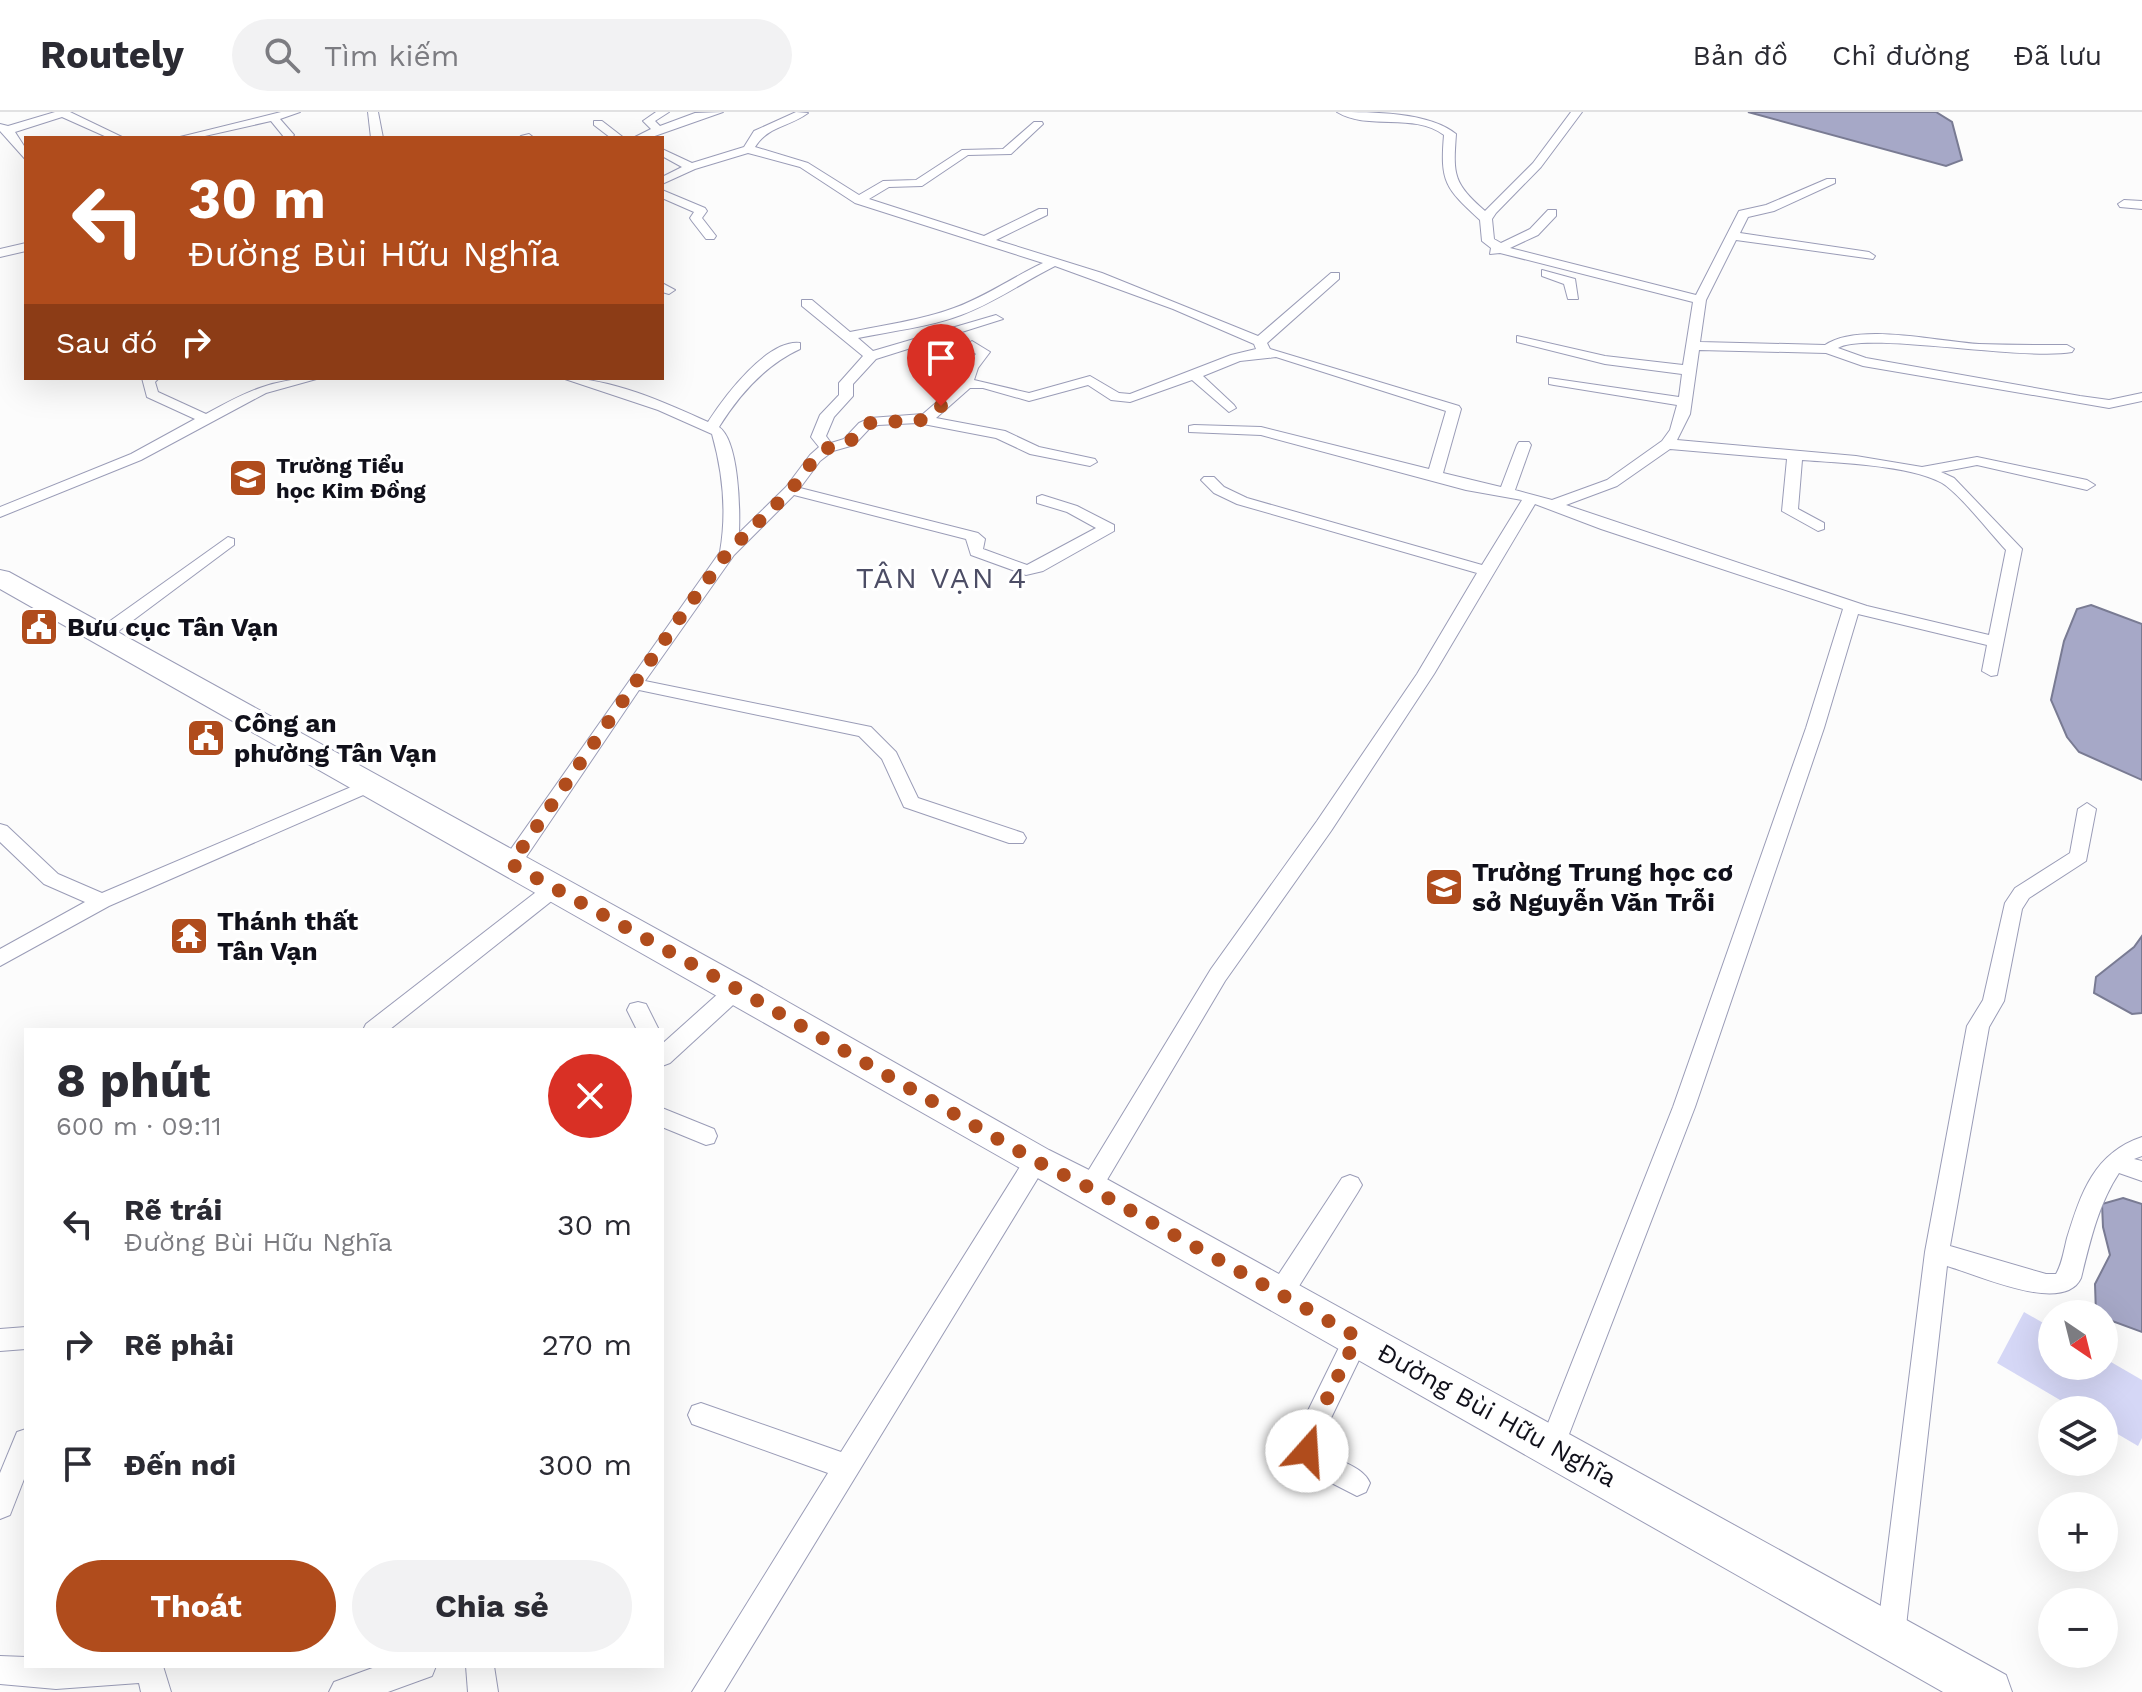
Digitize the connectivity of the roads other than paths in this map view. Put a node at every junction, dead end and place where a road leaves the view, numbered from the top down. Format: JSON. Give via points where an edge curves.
{"nodes":[{"id":1,"x":295,"y":112,"type":"edge"},
{"id":2,"x":373,"y":112,"type":"edge"},
{"id":3,"x":664,"y":112,"type":"edge"},
{"id":4,"x":718,"y":112,"type":"edge"},
{"id":5,"x":1342,"y":112,"type":"edge"},
{"id":6,"x":1577,"y":112,"type":"edge"},
{"id":7,"x":803,"y":113,"type":"edge"},
{"id":8,"x":274,"y":118,"type":"junction"},
{"id":9,"x":598,"y":123,"type":"dead end"},
{"id":10,"x":1038,"y":124,"type":"dead end"},
{"id":11,"x":4,"y":128,"type":"edge"},
{"id":12,"x":660,"y":131,"type":"junction"},
{"id":13,"x":288,"y":135,"type":"dead end"},
{"id":14,"x":114,"y":136,"type":"edge"},
{"id":15,"x":191,"y":136,"type":"edge"},
{"id":16,"x":377,"y":136,"type":"edge"},
{"id":17,"x":615,"y":136,"type":"edge"},
{"id":18,"x":645,"y":136,"type":"edge"},
{"id":19,"x":748,"y":149,"type":"junction"},
{"id":20,"x":664,"y":153,"type":"edge"},
{"id":21,"x":24,"y":154,"type":"edge"},
{"id":22,"x":691,"y":167,"type":"junction"},
{"id":23,"x":664,"y":180,"type":"edge"},
{"id":24,"x":1831,"y":181,"type":"dead end"},
{"id":25,"x":664,"y":195,"type":"edge"},
{"id":26,"x":859,"y":200,"type":"junction"},
{"id":27,"x":2124,"y":204,"type":"dead end"},
{"id":28,"x":2142,"y":205,"type":"edge"},
{"id":29,"x":1043,"y":212,"type":"dead end"},
{"id":30,"x":1552,"y":213,"type":"dead end"},
{"id":31,"x":1486,"y":219,"type":"junction"},
{"id":32,"x":710,"y":236,"type":"dead end"},
{"id":33,"x":1734,"y":236,"type":"junction"},
{"id":34,"x":983,"y":241,"type":"junction"},
{"id":35,"x":24,"y":247,"type":"edge"},
{"id":36,"x":1499,"y":247,"type":"junction"},
{"id":37,"x":0,"y":253,"type":"edge"},
{"id":38,"x":1869,"y":256,"type":"dead end"},
{"id":39,"x":1052,"y":263,"type":"junction"},
{"id":40,"x":1335,"y":276,"type":"dead end"},
{"id":41,"x":1573,"y":296,"type":"dead end"},
{"id":42,"x":1700,"y":300,"type":"junction"},
{"id":43,"x":807,"y":303,"type":"dead end"},
{"id":44,"x":996,"y":319,"type":"dead end"},
{"id":45,"x":850,"y":336,"type":"junction"},
{"id":46,"x":1522,"y":339,"type":"dead end"},
{"id":47,"x":972,"y":345,"type":"dead end"},
{"id":48,"x":795,"y":346,"type":"dead end"},
{"id":49,"x":1693,"y":346,"type":"junction"},
{"id":50,"x":1262,"y":347,"type":"junction"},
{"id":51,"x":1828,"y":349,"type":"junction"},
{"id":52,"x":2067,"y":349,"type":"dead end"},
{"id":53,"x":871,"y":356,"type":"junction"},
{"id":54,"x":1690,"y":370,"type":"junction"},
{"id":55,"x":1193,"y":374,"type":"junction"},
{"id":56,"x":148,"y":380,"type":"edge"},
{"id":57,"x":304,"y":380,"type":"edge"},
{"id":58,"x":575,"y":380,"type":"edge"},
{"id":59,"x":1554,"y":381,"type":"dead end"},
{"id":60,"x":966,"y":384,"type":"junction"},
{"id":61,"x":2142,"y":397,"type":"edge"},
{"id":62,"x":1685,"y":402,"type":"junction"},
{"id":63,"x":1229,"y":408,"type":"dead end"},
{"id":64,"x":206,"y":419,"type":"junction"},
{"id":65,"x":923,"y":420,"type":"junction"},
{"id":66,"x":712,"y":427,"type":"junction"},
{"id":67,"x":1194,"y":429,"type":"dead end"},
{"id":68,"x":1667,"y":444,"type":"junction"},
{"id":69,"x":1524,"y":445,"type":"dead end"},
{"id":70,"x":828,"y":448,"type":"junction"},
{"id":71,"x":1795,"y":455,"type":"junction"},
{"id":72,"x":1090,"y":462,"type":"dead end"},
{"id":73,"x":1923,"y":471,"type":"junction"},
{"id":74,"x":1435,"y":475,"type":"junction"},
{"id":75,"x":1209,"y":480,"type":"dead end"},
{"id":76,"x":2087,"y":485,"type":"dead end"},
{"id":77,"x":791,"y":490,"type":"junction"},
{"id":78,"x":1507,"y":492,"type":"junction"},
{"id":79,"x":1531,"y":497,"type":"junction"},
{"id":80,"x":1042,"y":500,"type":"dead end"},
{"id":81,"x":1555,"y":504,"type":"junction"},
{"id":82,"x":0,"y":512,"type":"edge"},
{"id":83,"x":1818,"y":526,"type":"dead end"},
{"id":84,"x":228,"y":542,"type":"dead end"},
{"id":85,"x":728,"y":552,"type":"junction"},
{"id":86,"x":1487,"y":571,"type":"junction"},
{"id":87,"x":0,"y":578,"type":"edge"},
{"id":88,"x":1852,"y":607,"type":"junction"},
{"id":89,"x":102,"y":635,"type":"junction"},
{"id":90,"x":1996,"y":642,"type":"junction"},
{"id":91,"x":1991,"y":671,"type":"dead end"},
{"id":92,"x":634,"y":684,"type":"junction"},
{"id":93,"x":370,"y":785,"type":"junction"},
{"id":94,"x":2087,"y":809,"type":"dead end"},
{"id":95,"x":0,"y":831,"type":"edge"},
{"id":96,"x":1016,"y":838,"type":"dead end"},
{"id":97,"x":511,"y":864,"type":"junction"},
{"id":98,"x":556,"y":887,"type":"junction"},
{"id":99,"x":102,"y":901,"type":"junction"},
{"id":100,"x":0,"y":958,"type":"edge"},
{"id":101,"x":737,"y":989,"type":"junction"},
{"id":102,"x":377,"y":1028,"type":"edge"},
{"id":103,"x":664,"y":1055,"type":"edge"},
{"id":104,"x":664,"y":1118,"type":"edge"},
{"id":105,"x":706,"y":1136,"type":"dead end"},
{"id":106,"x":2142,"y":1146,"type":"edge"},
{"id":107,"x":1036,"y":1161,"type":"junction"},
{"id":108,"x":2116,"y":1163,"type":"junction"},
{"id":109,"x":2142,"y":1171,"type":"edge"},
{"id":110,"x":1350,"y":1185,"type":"dead end"},
{"id":111,"x":1090,"y":1188,"type":"junction"},
{"id":112,"x":1937,"y":1252,"type":"junction"},
{"id":113,"x":1280,"y":1294,"type":"junction"},
{"id":114,"x":1357,"y":1337,"type":"junction"},
{"id":115,"x":24,"y":1338,"type":"edge"},
{"id":116,"x":0,"y":1340,"type":"edge"},
{"id":117,"x":701,"y":1415,"type":"dead end"},
{"id":118,"x":24,"y":1446,"type":"edge"},
{"id":119,"x":1552,"y":1446,"type":"junction"},
{"id":120,"x":847,"y":1467,"type":"junction"},
{"id":121,"x":1357,"y":1483,"type":"dead end"},
{"id":122,"x":0,"y":1506,"type":"edge"},
{"id":123,"x":1891,"y":1635,"type":"junction"},
{"id":124,"x":416,"y":1668,"type":"edge"},
{"id":125,"x":480,"y":1668,"type":"edge"},
{"id":126,"x":0,"y":1670,"type":"edge"},
{"id":127,"x":146,"y":1675,"type":"edge"},
{"id":128,"x":344,"y":1692,"type":"edge"},
{"id":129,"x":483,"y":1692,"type":"edge"},
{"id":130,"x":707,"y":1692,"type":"edge"},
{"id":131,"x":1989,"y":1692,"type":"edge"}],
"edges":[{"from":1,"to":8,"type":"street"},
{"from":2,"to":16,"type":"street"},
{"from":3,"to":12,"type":"street","via":[[648,121]]},
{"from":4,"to":12,"type":"street"},
{"from":5,"to":31,"type":"street","via":[[1442,125],[1450,134],[1450,178]]},
{"from":6,"to":31,"type":"street"},
{"from":7,"to":19,"type":"street","via":[[758,133]]},
{"from":8,"to":13,"type":"street"},
{"from":8,"to":15,"type":"street"},
{"from":9,"to":17,"type":"street"},
{"from":10,"to":26,"type":"street","via":[[1009,152],[985,155],[968,147],[946,158],[918,184],[887,183]]},
{"from":11,"to":14,"type":"street","via":[[63,113]]},
{"from":11,"to":21,"type":"street"},
{"from":12,"to":18,"type":"street"},
{"from":19,"to":22,"type":"street"},
{"from":19,"to":26,"type":"street","via":[[804,165]]},
{"from":20,"to":22,"type":"street"},
{"from":22,"to":23,"type":"street"},
{"from":24,"to":33,"type":"street","via":[[1743,214]]},
{"from":25,"to":32,"type":"street","via":[[701,211],[696,218]]},
{"from":26,"to":34,"type":"street"},
{"from":27,"to":28,"type":"street"},
{"from":29,"to":34,"type":"street"},
{"from":30,"to":36,"type":"street","via":[[1534,232]]},
{"from":31,"to":36,"type":"street","via":[[1488,241]]},
{"from":33,"to":38,"type":"street"},
{"from":33,"to":42,"type":"street"},
{"from":34,"to":39,"type":"street"},
{"from":35,"to":37,"type":"street"},
{"from":36,"to":41,"type":"street","via":[[1494,256],[1570,282]]},
{"from":36,"to":42,"type":"street"},
{"from":39,"to":45,"type":"street","via":[[954,313]]},
{"from":39,"to":50,"type":"street","via":[[1178,306]]},
{"from":40,"to":50,"type":"street"},
{"from":42,"to":49,"type":"street"},
{"from":43,"to":45,"type":"street"},
{"from":44,"to":53,"type":"street"},
{"from":45,"to":53,"type":"street"},
{"from":46,"to":54,"type":"street","via":[[1592,360]]},
{"from":47,"to":60,"type":"street","via":[[983,355],[971,367]]},
{"from":48,"to":66,"type":"street","via":[[764,365]]},
{"from":49,"to":51,"type":"street"},
{"from":49,"to":54,"type":"street"},
{"from":50,"to":55,"type":"street"},
{"from":50,"to":74,"type":"street","via":[[1454,409]]},
{"from":51,"to":52,"type":"street","via":[[1840,341],[1866,338]]},
{"from":51,"to":61,"type":"street","via":[[1863,362],[2080,400],[2109,404]]},
{"from":53,"to":70,"type":"street","via":[[846,383],[846,396],[818,431]]},
{"from":54,"to":62,"type":"street"},
{"from":55,"to":60,"type":"street","via":[[1125,397],[1090,380],[1029,397]]},
{"from":55,"to":63,"type":"street"},
{"from":56,"to":64,"type":"street","via":[[152,394]]},
{"from":57,"to":64,"type":"street","via":[[261,390]]},
{"from":58,"to":66,"type":"street"},
{"from":59,"to":62,"type":"street"},
{"from":60,"to":65,"type":"street"},
{"from":62,"to":68,"type":"street"},
{"from":64,"to":82,"type":"street","via":[[136,457]]},
{"from":65,"to":70,"type":"street","via":[[875,421],[849,442]]},
{"from":65,"to":72,"type":"street","via":[[1000,434],[1035,451]]},
{"from":66,"to":85,"type":"street","via":[[723,448],[734,525]]},
{"from":67,"to":74,"type":"street","via":[[1261,431]]},
{"from":68,"to":71,"type":"street"},
{"from":68,"to":81,"type":"street","via":[[1612,483]]},
{"from":69,"to":78,"type":"street"},
{"from":70,"to":77,"type":"street"},
{"from":71,"to":73,"type":"street"},
{"from":71,"to":83,"type":"street","via":[[1790,511]]},
{"from":73,"to":76,"type":"street","via":[[1977,461]]},
{"from":73,"to":90,"type":"street","via":[[1949,481],[2014,549]]},
{"from":74,"to":78,"type":"street"},
{"from":75,"to":86,"type":"street","via":[[1242,501]]},
{"from":77,"to":80,"type":"street","via":[[972,536],[977,552],[1026,570],[1108,528]]},
{"from":77,"to":85,"type":"street"},
{"from":78,"to":79,"type":"street"},
{"from":79,"to":81,"type":"street"},
{"from":79,"to":86,"type":"street"},
{"from":81,"to":88,"type":"street"},
{"from":84,"to":89,"type":"street"},
{"from":85,"to":92,"type":"street"},
{"from":86,"to":111,"type":"street","via":[[1332,814],[1218,975]]},
{"from":87,"to":89,"type":"main road","name":"Đường Bùi Hữu Nghĩa"},
{"from":88,"to":90,"type":"street"},
{"from":88,"to":119,"type":"street","via":[[1684,1107]]},
{"from":89,"to":93,"type":"main road","name":"Đường Bùi Hữu Nghĩa"},
{"from":90,"to":91,"type":"street"},
{"from":92,"to":96,"type":"street","via":[[865,731],[890,756],[911,802]]},
{"from":92,"to":97,"type":"street"},
{"from":93,"to":97,"type":"main road","name":"Đường Bùi Hữu Nghĩa"},
{"from":93,"to":99,"type":"street"},
{"from":94,"to":112,"type":"street","via":[[2079,856],[2022,893],[2012,908],[1993,1001],[1978,1026]]},
{"from":95,"to":99,"type":"street","via":[[51,879]]},
{"from":97,"to":98,"type":"main road","name":"Đường Bùi Hữu Nghĩa"},
{"from":98,"to":101,"type":"main road","name":"Đường Bùi Hữu Nghĩa"},
{"from":98,"to":102,"type":"street"},
{"from":99,"to":100,"type":"street"},
{"from":101,"to":103,"type":"street"},
{"from":101,"to":107,"type":"main road","name":"Đường Bùi Hữu Nghĩa"},
{"from":104,"to":105,"type":"street"},
{"from":106,"to":108,"type":"street"},
{"from":107,"to":111,"type":"main road","name":"Đường Bùi Hữu Nghĩa"},
{"from":107,"to":120,"type":"street"},
{"from":108,"to":109,"type":"street"},
{"from":108,"to":112,"type":"street","via":[[2088,1203],[2069,1278],[2060,1284],[2032,1282]]},
{"from":110,"to":113,"type":"street"},
{"from":111,"to":113,"type":"main road","name":"Đường Bùi Hữu Nghĩa"},
{"from":112,"to":123,"type":"street"},
{"from":113,"to":114,"type":"main road","name":"Đường Bùi Hữu Nghĩa"},
{"from":114,"to":119,"type":"main road","name":"Đường Bùi Hữu Nghĩa"},
{"from":114,"to":121,"type":"street","via":[[1307,1440],[1307,1451],[1317,1462]]},
{"from":115,"to":116,"type":"street"},
{"from":117,"to":120,"type":"street"},
{"from":118,"to":122,"type":"street"},
{"from":119,"to":123,"type":"main road","name":"Đường Bùi Hữu Nghĩa"},
{"from":120,"to":130,"type":"street"},
{"from":123,"to":131,"type":"main road","name":"Đường Bùi Hữu Nghĩa"},
{"from":124,"to":128,"type":"street"},
{"from":125,"to":129,"type":"street"},
{"from":126,"to":127,"type":"street"}]}
